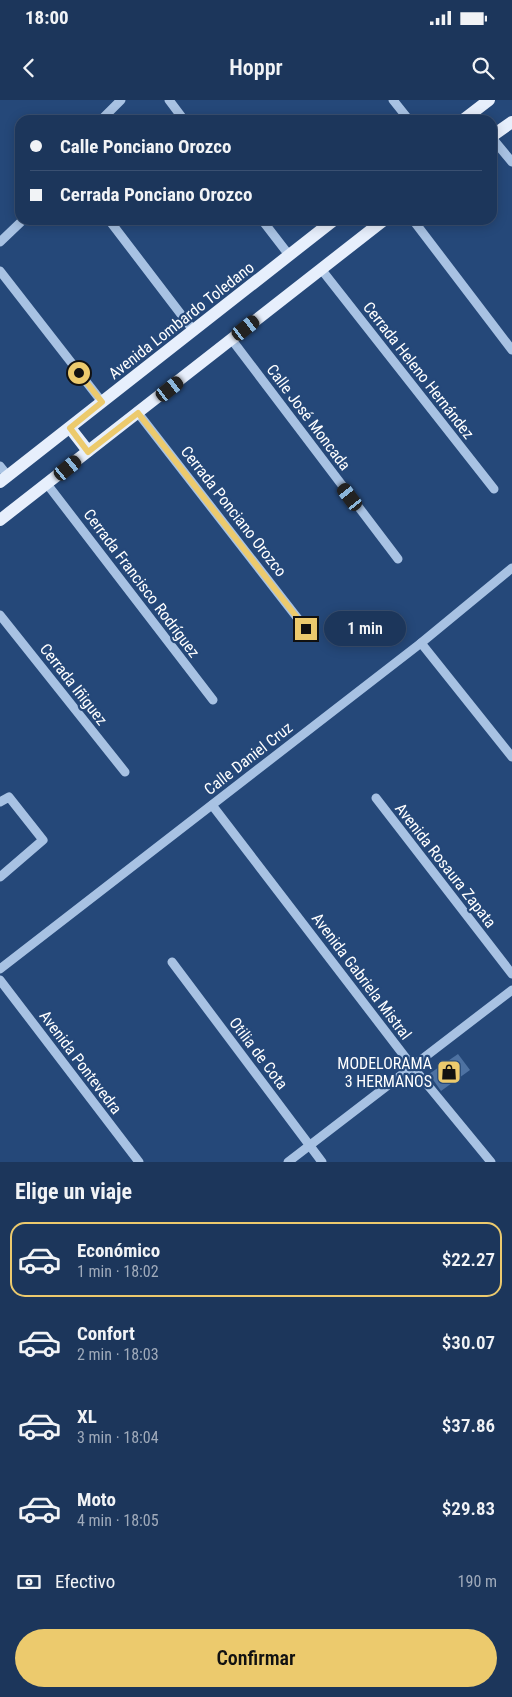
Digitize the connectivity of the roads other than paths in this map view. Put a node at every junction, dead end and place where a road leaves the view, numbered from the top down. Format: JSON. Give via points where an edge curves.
{"nodes":[{"id":1,"x":121,"y":100,"type":"edge"},
{"id":2,"x":169,"y":100,"type":"edge"},
{"id":3,"x":394,"y":100,"type":"edge"},
{"id":4,"x":490,"y":100,"type":"edge"},
{"id":5,"x":106,"y":115,"type":"edge"},
{"id":6,"x":180,"y":115,"type":"edge"},
{"id":7,"x":405,"y":115,"type":"edge"},
{"id":8,"x":470,"y":115,"type":"edge"},
{"id":9,"x":512,"y":122,"type":"edge"},
{"id":10,"x":497,"y":133,"type":"edge"},
{"id":11,"x":497,"y":143,"type":"edge"},
{"id":12,"x":512,"y":162,"type":"edge"},
{"id":13,"x":18,"y":225,"type":"edge"},
{"id":14,"x":112,"y":225,"type":"edge"},
{"id":15,"x":266,"y":225,"type":"edge"},
{"id":16,"x":328,"y":225,"type":"edge"},
{"id":17,"x":378,"y":225,"type":"edge"},
{"id":18,"x":417,"y":225,"type":"edge"},
{"id":19,"x":0,"y":242,"type":"edge"},
{"id":20,"x":289,"y":255,"type":"junction"},
{"id":21,"x":321,"y":269,"type":"junction"},
{"id":22,"x":0,"y":271,"type":"edge"},
{"id":23,"x":193,"y":330,"type":"junction"},
{"id":24,"x":232,"y":340,"type":"junction"},
{"id":25,"x":512,"y":350,"type":"edge"},
{"id":26,"x":102,"y":402,"type":"junction"},
{"id":27,"x":138,"y":413,"type":"junction"},
{"id":28,"x":70,"y":428,"type":"junction"},
{"id":29,"x":88,"y":452,"type":"junction"},
{"id":30,"x":3,"y":475,"type":"edge"},
{"id":31,"x":47,"y":484,"type":"junction"},
{"id":32,"x":494,"y":489,"type":"dead end"},
{"id":33,"x":0,"y":520,"type":"edge"},
{"id":34,"x":398,"y":559,"type":"dead end"},
{"id":35,"x":512,"y":568,"type":"edge"},
{"id":36,"x":0,"y":615,"type":"edge"},
{"id":37,"x":306,"y":629,"type":"dead end"},
{"id":38,"x":421,"y":643,"type":"junction"},
{"id":39,"x":213,"y":700,"type":"dead end"},
{"id":40,"x":512,"y":757,"type":"edge"},
{"id":41,"x":125,"y":772,"type":"dead end"},
{"id":42,"x":376,"y":798,"type":"dead end"},
{"id":43,"x":0,"y":802,"type":"edge"},
{"id":44,"x":212,"y":805,"type":"junction"},
{"id":45,"x":0,"y":877,"type":"edge"},
{"id":46,"x":172,"y":962,"type":"dead end"},
{"id":47,"x":0,"y":969,"type":"edge"},
{"id":48,"x":512,"y":974,"type":"edge"},
{"id":49,"x":0,"y":980,"type":"edge"},
{"id":50,"x":512,"y":990,"type":"edge"},
{"id":51,"x":412,"y":1066,"type":"junction"},
{"id":52,"x":310,"y":1145,"type":"junction"},
{"id":53,"x":139,"y":1162,"type":"edge"},
{"id":54,"x":288,"y":1162,"type":"edge"},
{"id":55,"x":322,"y":1162,"type":"edge"},
{"id":56,"x":491,"y":1162,"type":"edge"}],
"edges":[{"from":1,"to":5,"type":"street"},
{"from":2,"to":6,"type":"street"},
{"from":3,"to":7,"type":"street"},
{"from":4,"to":8,"type":"main road"},
{"from":9,"to":10,"type":"main road"},
{"from":11,"to":12,"type":"street"},
{"from":13,"to":19,"type":"street"},
{"from":14,"to":23,"type":"street"},
{"from":15,"to":20,"type":"street"},
{"from":16,"to":20,"type":"main road","name":"Avenida Lombardo Toledano"},
{"from":17,"to":21,"type":"main road"},
{"from":18,"to":25,"type":"street"},
{"from":20,"to":23,"type":"main road","name":"Avenida Lombardo Toledano"},
{"from":21,"to":24,"type":"main road"},
{"from":21,"to":32,"type":"street","name":"Cerrada Heleno Hernández"},
{"from":22,"to":26,"type":"street"},
{"from":23,"to":26,"type":"main road","name":"Avenida Lombardo Toledano"},
{"from":24,"to":27,"type":"main road"},
{"from":24,"to":34,"type":"street","name":"Calle José Moncada"},
{"from":26,"to":28,"type":"main road","name":"Avenida Lombardo Toledano"},
{"from":27,"to":29,"type":"main road"},
{"from":27,"to":37,"type":"street","name":"Cerrada Ponciano Orozco"},
{"from":28,"to":29,"type":"main road"},
{"from":28,"to":30,"type":"main road","name":"Avenida Lombardo Toledano"},
{"from":29,"to":31,"type":"main road"},
{"from":31,"to":33,"type":"main road"},
{"from":31,"to":39,"type":"street","name":"Cerrada Francisco Rodríguez"},
{"from":35,"to":38,"type":"street","name":"Calle Daniel Cruz"},
{"from":36,"to":41,"type":"street","name":"Cerrada Iñiguez"},
{"from":38,"to":40,"type":"street"},
{"from":38,"to":44,"type":"street","name":"Calle Daniel Cruz"},
{"from":42,"to":48,"type":"street","name":"Avenida Rosaura Zapata"},
{"from":43,"to":45,"type":"street","via":[[9,797],[43,841]]},
{"from":44,"to":47,"type":"street","name":"Calle Daniel Cruz"},
{"from":44,"to":51,"type":"street","name":"Avenida Gabriela Mistral"},
{"from":46,"to":52,"type":"street","name":"Otilia de Cota"},
{"from":49,"to":53,"type":"street","name":"Avenida Pontevedra"},
{"from":50,"to":51,"type":"street"},
{"from":51,"to":52,"type":"street"},
{"from":51,"to":56,"type":"street","name":"Avenida Gabriela Mistral"},
{"from":52,"to":54,"type":"street"},
{"from":52,"to":55,"type":"street","name":"Otilia de Cota"}]}
